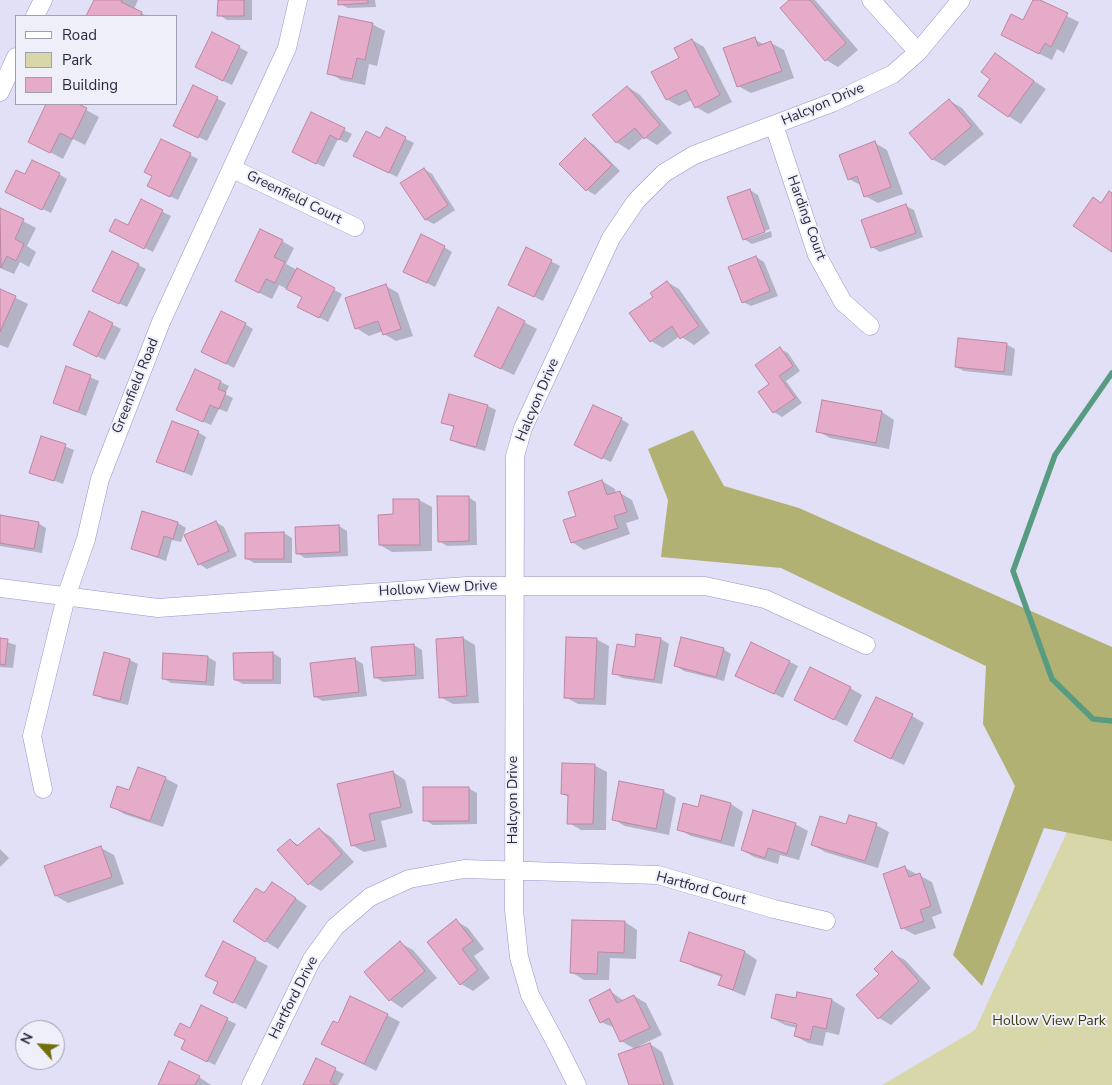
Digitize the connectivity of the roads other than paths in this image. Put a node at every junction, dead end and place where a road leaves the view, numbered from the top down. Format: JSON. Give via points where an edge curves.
{"nodes":[{"id":1,"x":43,"y":0,"type":"edge"},
{"id":2,"x":298,"y":0,"type":"edge"},
{"id":3,"x":871,"y":0,"type":"edge"},
{"id":4,"x":961,"y":0,"type":"edge"},
{"id":5,"x":36,"y":15,"type":"edge"},
{"id":6,"x":918,"y":52,"type":"junction"},
{"id":7,"x":15,"y":59,"type":"edge"},
{"id":8,"x":0,"y":92,"type":"edge"},
{"id":9,"x":774,"y":125,"type":"junction"},
{"id":10,"x":233,"y":169,"type":"junction"},
{"id":11,"x":355,"y":227,"type":"dead end"},
{"id":12,"x":870,"y":326,"type":"dead end"},
{"id":13,"x":514,"y":585,"type":"junction"},
{"id":14,"x":0,"y":588,"type":"edge"},
{"id":15,"x":66,"y":597,"type":"junction"},
{"id":16,"x":866,"y":645,"type":"dead end"},
{"id":17,"x":43,"y":789,"type":"dead end"},
{"id":18,"x":514,"y":871,"type":"junction"},
{"id":19,"x":826,"y":921,"type":"dead end"},
{"id":20,"x":251,"y":1085,"type":"edge"},
{"id":21,"x":577,"y":1085,"type":"edge"}],
"edges":[{"from":1,"to":5,"type":"street"},
{"from":2,"to":10,"type":"street","name":"Greenfield Road","via":[[287,48]]},
{"from":3,"to":6,"type":"street"},
{"from":4,"to":6,"type":"street","name":"Halcyon Drive"},
{"from":6,"to":9,"type":"street","name":"Halcyon Drive","via":[[893,74]]},
{"from":7,"to":8,"type":"street"},
{"from":9,"to":12,"type":"street","name":"Harding Court","via":[[816,255],[843,302]]},
{"from":9,"to":13,"type":"street","name":"Halcyon Drive","via":[[694,155],[664,173],[636,201],[612,238],[523,428],[515,456]]},
{"from":10,"to":11,"type":"street","name":"Greenfield Court"},
{"from":10,"to":15,"type":"street","name":"Greenfield Road","via":[[131,394],[100,479],[86,539]]},
{"from":13,"to":15,"type":"street","name":"Hollow View Drive","via":[[158,608]]},
{"from":13,"to":16,"type":"street","name":"Hollow View Drive","via":[[705,586],[765,599]]},
{"from":13,"to":18,"type":"street","name":"Halcyon Drive"},
{"from":14,"to":15,"type":"street","name":"Hollow View Drive"},
{"from":15,"to":17,"type":"street","name":"Greenfield Road","via":[[32,736]]},
{"from":18,"to":19,"type":"street","name":"Hartford Court","via":[[658,875]]},
{"from":18,"to":20,"type":"street","name":"Hartford Drive","via":[[464,869],[418,877],[370,897],[335,926],[312,959]]},
{"from":18,"to":21,"type":"street","name":"Halcyon Drive","via":[[519,957],[530,995]]}]}
